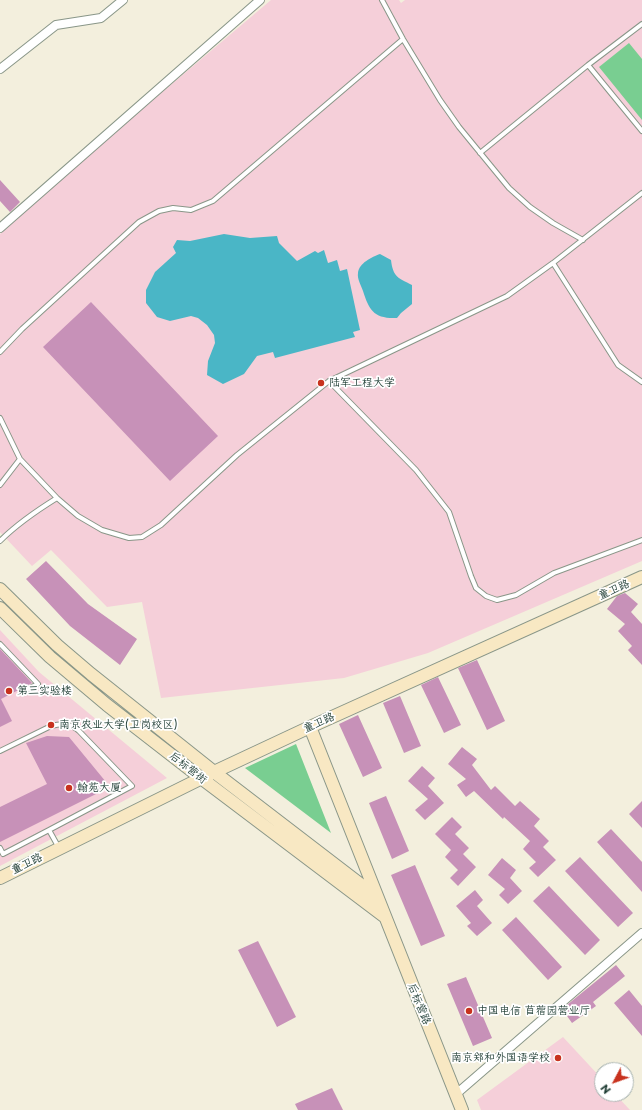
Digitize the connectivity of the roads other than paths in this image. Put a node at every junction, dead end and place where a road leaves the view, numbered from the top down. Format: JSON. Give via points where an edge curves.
{"nodes":[{"id":1,"x":123,"y":0,"type":"edge"},
{"id":2,"x":260,"y":0,"type":"edge"},
{"id":3,"x":382,"y":0,"type":"edge"},
{"id":4,"x":642,"y":24,"type":"edge"},
{"id":5,"x":403,"y":39,"type":"junction"},
{"id":6,"x":588,"y":65,"type":"junction"},
{"id":7,"x":0,"y":69,"type":"edge"},
{"id":8,"x":642,"y":131,"type":"edge"},
{"id":9,"x":480,"y":153,"type":"junction"},
{"id":10,"x":642,"y":193,"type":"edge"},
{"id":11,"x":0,"y":228,"type":"edge"},
{"id":12,"x":583,"y":240,"type":"junction"},
{"id":13,"x":553,"y":264,"type":"junction"},
{"id":14,"x":0,"y":352,"type":"edge"},
{"id":15,"x":329,"y":381,"type":"junction"},
{"id":16,"x":642,"y":382,"type":"edge"},
{"id":17,"x":0,"y":418,"type":"edge"},
{"id":18,"x":20,"y":459,"type":"junction"},
{"id":19,"x":0,"y":485,"type":"edge"},
{"id":20,"x":57,"y":498,"type":"junction"},
{"id":21,"x":642,"y":540,"type":"edge"},
{"id":22,"x":0,"y":541,"type":"edge"},
{"id":23,"x":642,"y":577,"type":"edge"},
{"id":24,"x":0,"y":589,"type":"edge"},
{"id":25,"x":0,"y":608,"type":"edge"},
{"id":26,"x":0,"y":644,"type":"edge"},
{"id":27,"x":28,"y":689,"type":"dead end"},
{"id":28,"x":310,"y":726,"type":"junction"},
{"id":29,"x":0,"y":751,"type":"edge"},
{"id":30,"x":214,"y":772,"type":"junction"},
{"id":31,"x":201,"y":778,"type":"junction"},
{"id":32,"x":49,"y":830,"type":"junction"},
{"id":33,"x":0,"y":848,"type":"edge"},
{"id":34,"x":60,"y":848,"type":"junction"},
{"id":35,"x":0,"y":878,"type":"edge"},
{"id":36,"x":377,"y":897,"type":"junction"},
{"id":37,"x":385,"y":917,"type":"junction"},
{"id":38,"x":642,"y":933,"type":"edge"},
{"id":39,"x":455,"y":1095,"type":"junction"},
{"id":40,"x":462,"y":1110,"type":"edge"}],
"edges":[{"from":1,"to":7,"type":"street","via":[[101,18],[56,25]]},
{"from":2,"to":11,"type":"street"},
{"from":3,"to":5,"type":"lane"},
{"from":4,"to":6,"type":"lane"},
{"from":5,"to":9,"type":"lane","via":[[440,100]]},
{"from":5,"to":14,"type":"lane","via":[[213,201],[191,210],[173,208],[159,211],[139,222]]},
{"from":6,"to":8,"type":"lane"},
{"from":6,"to":9,"type":"lane"},
{"from":9,"to":12,"type":"lane","via":[[509,188],[530,207]]},
{"from":10,"to":12,"type":"lane"},
{"from":12,"to":13,"type":"lane"},
{"from":13,"to":15,"type":"lane","via":[[507,296]]},
{"from":13,"to":16,"type":"lane","via":[[618,365]]},
{"from":15,"to":20,"type":"lane","via":[[237,455],[161,525],[142,537],[129,538],[102,530],[78,516]]},
{"from":15,"to":21,"type":"lane","via":[[416,470],[449,512],[476,588],[486,596],[497,600],[516,595],[554,573]]},
{"from":17,"to":18,"type":"lane"},
{"from":18,"to":19,"type":"lane"},
{"from":18,"to":20,"type":"lane"},
{"from":20,"to":22,"type":"lane","via":[[36,511]]},
{"from":23,"to":28,"type":"street","name":"童卫路"},
{"from":24,"to":30,"type":"street","name":"后标营街","via":[[90,674]]},
{"from":25,"to":31,"type":"street","name":"后标营街","via":[[70,675]]},
{"from":26,"to":27,"type":"lane","via":[[38,684]]},
{"from":28,"to":30,"type":"street","name":"童卫路"},
{"from":28,"to":36,"type":"street","name":"后标营路"},
{"from":29,"to":32,"type":"lane","via":[[51,726],[67,724],[79,731],[132,786]]},
{"from":30,"to":31,"type":"street","name":"童卫路"},
{"from":30,"to":36,"type":"street","name":"后标营街"},
{"from":31,"to":34,"type":"street","name":"童卫路"},
{"from":31,"to":37,"type":"street","name":"后标营街"},
{"from":32,"to":33,"type":"lane","via":[[3,854]]},
{"from":32,"to":34,"type":"lane"},
{"from":34,"to":35,"type":"street","name":"童卫路"},
{"from":36,"to":37,"type":"street","name":"后标营路"},
{"from":37,"to":39,"type":"street","name":"后标营路"},
{"from":38,"to":39,"type":"street"},
{"from":39,"to":40,"type":"street","name":"后标营路"}]}
